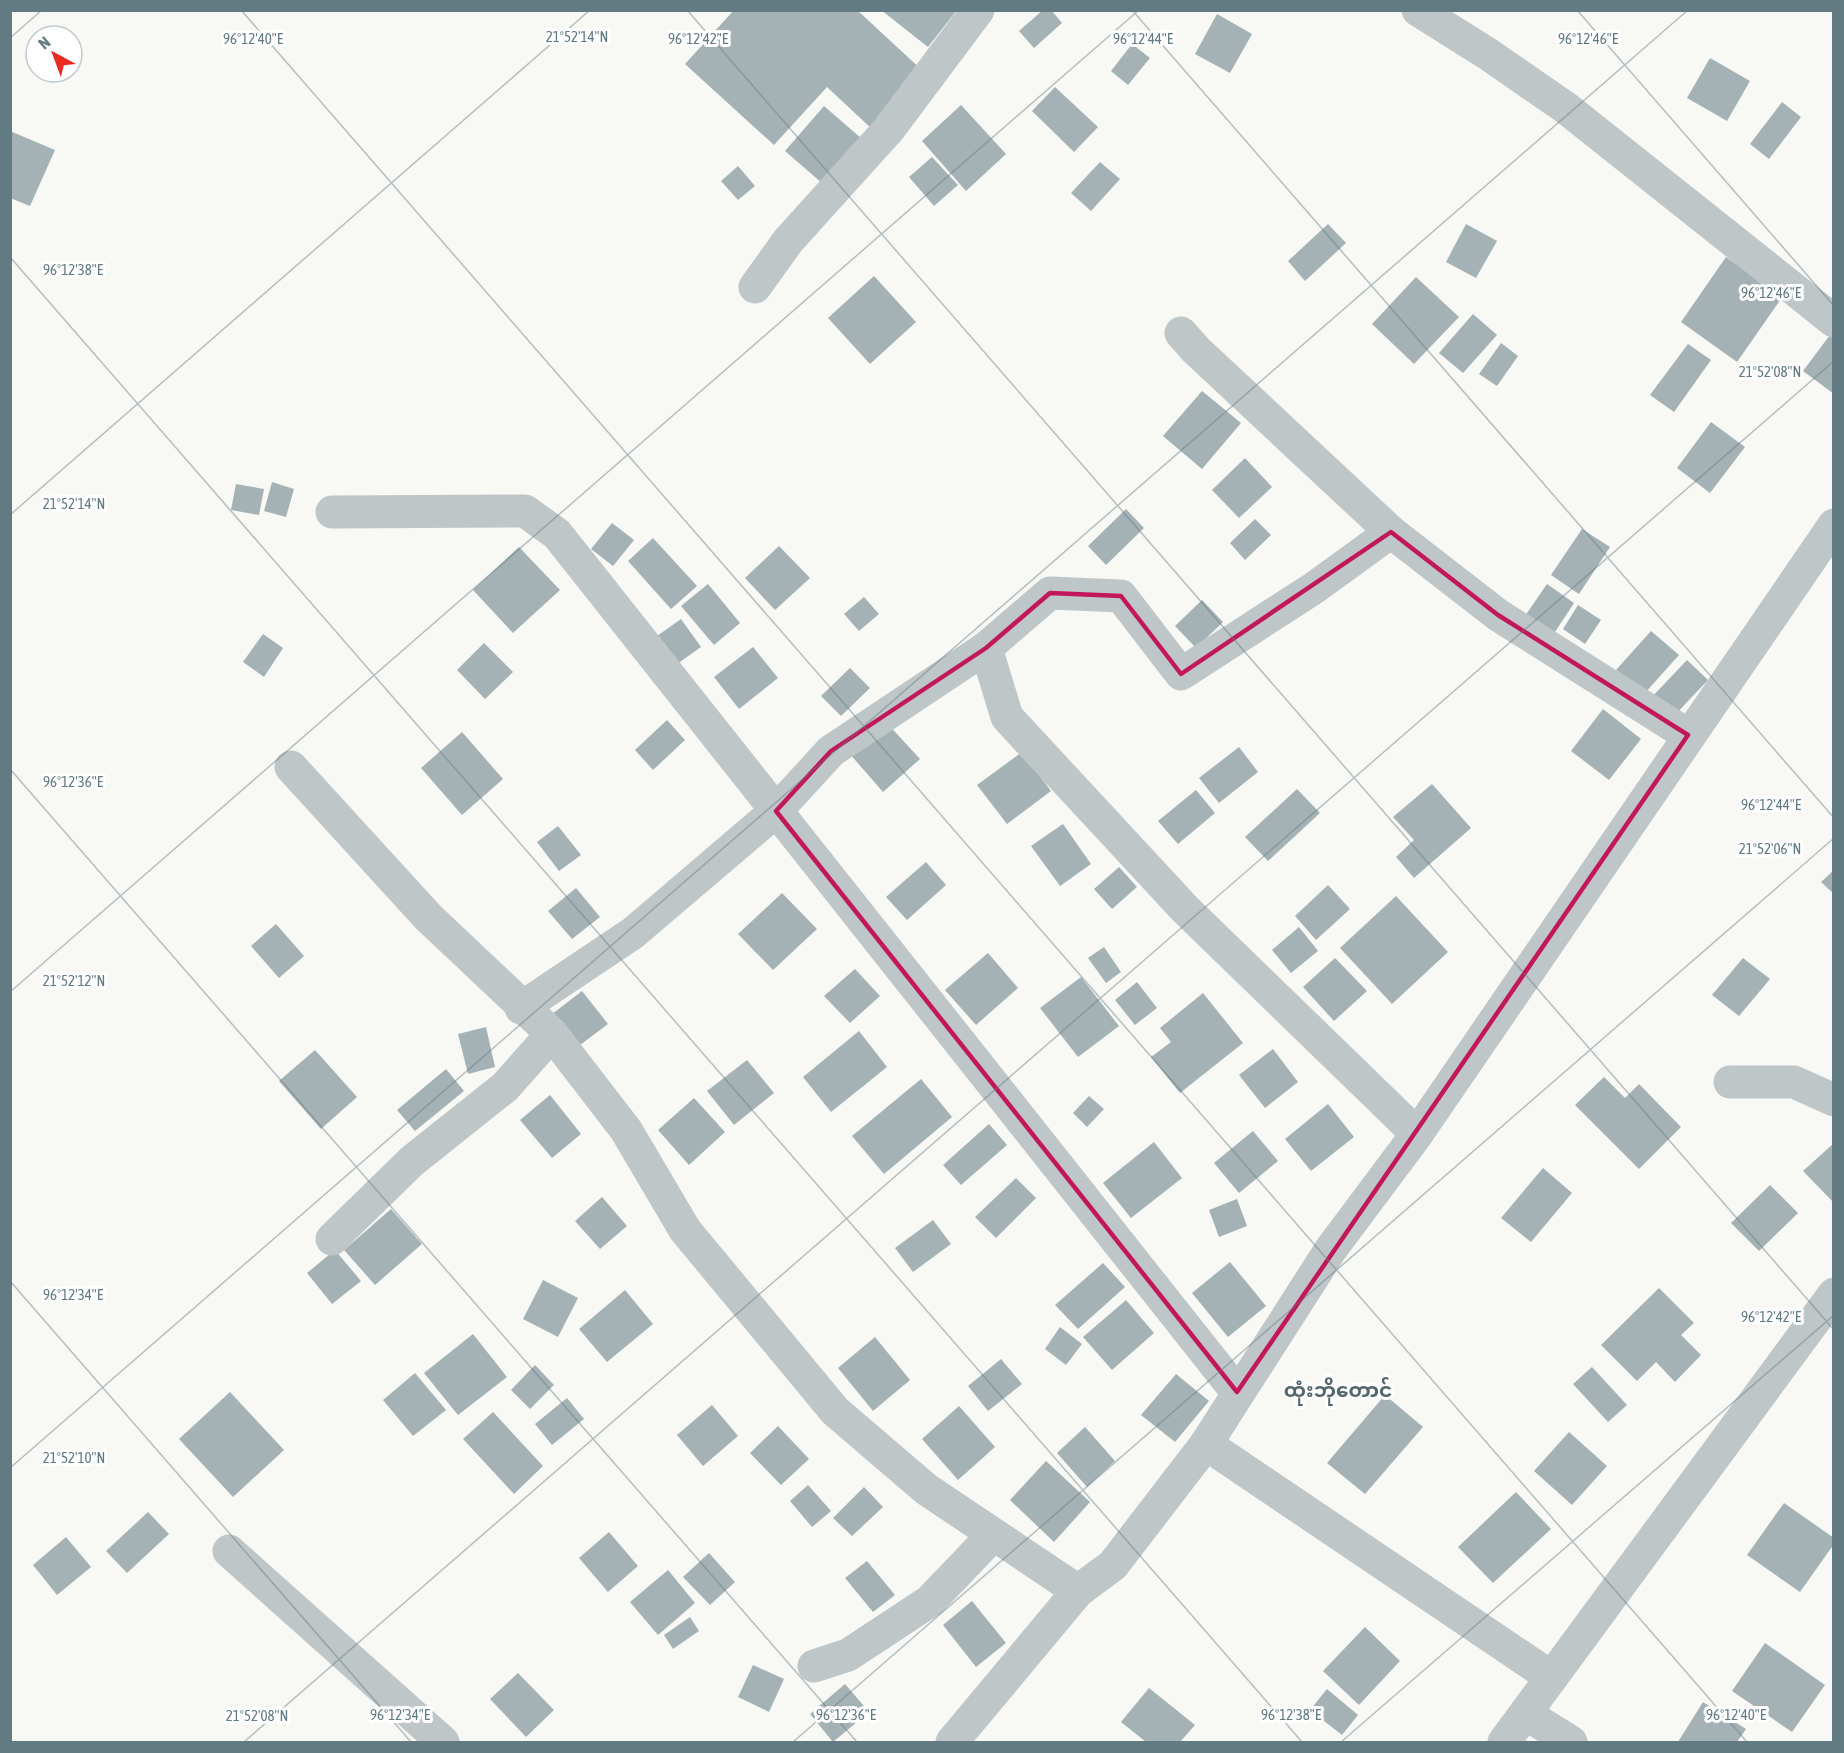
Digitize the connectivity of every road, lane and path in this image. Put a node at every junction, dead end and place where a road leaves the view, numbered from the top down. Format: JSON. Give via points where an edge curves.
{"nodes":[{"id":1,"x":978,"y":10,"type":"edge"},
{"id":2,"x":1419,"y":10,"type":"edge"},
{"id":3,"x":755,"y":287,"type":"dead end"},
{"id":4,"x":1833,"y":321,"type":"edge"},
{"id":5,"x":1181,"y":333,"type":"dead end"},
{"id":6,"x":332,"y":512,"type":"dead end"},
{"id":7,"x":1833,"y":525,"type":"edge"},
{"id":8,"x":1391,"y":532,"type":"junction"},
{"id":9,"x":986,"y":648,"type":"junction"},
{"id":10,"x":1688,"y":735,"type":"junction"},
{"id":11,"x":291,"y":767,"type":"dead end"},
{"id":12,"x":776,"y":811,"type":"junction"},
{"id":13,"x":521,"y":1008,"type":"junction"},
{"id":14,"x":552,"y":1034,"type":"junction"},
{"id":15,"x":1730,"y":1082,"type":"dead end"},
{"id":16,"x":1833,"y":1100,"type":"edge"},
{"id":17,"x":1417,"y":1134,"type":"junction"},
{"id":18,"x":332,"y":1239,"type":"dead end"},
{"id":19,"x":1833,"y":1293,"type":"edge"},
{"id":20,"x":1237,"y":1392,"type":"junction"},
{"id":21,"x":1217,"y":1450,"type":"junction"},
{"id":22,"x":993,"y":1535,"type":"junction"},
{"id":23,"x":229,"y":1551,"type":"dead end"},
{"id":24,"x":1078,"y":1591,"type":"junction"},
{"id":25,"x":814,"y":1666,"type":"dead end"},
{"id":26,"x":1551,"y":1677,"type":"junction"},
{"id":27,"x":1526,"y":1714,"type":"junction"},
{"id":28,"x":443,"y":1743,"type":"edge"},
{"id":29,"x":952,"y":1743,"type":"edge"},
{"id":30,"x":1504,"y":1743,"type":"edge"},
{"id":31,"x":1571,"y":1743,"type":"edge"}],
"edges":[{"from":1,"to":3,"type":"street","via":[[889,129],[788,241]]},
{"from":2,"to":4,"type":"street","via":[[1566,108]]},
{"from":5,"to":8,"type":"street"},
{"from":6,"to":12,"type":"street","via":[[525,511],[557,534]]},
{"from":7,"to":10,"type":"street"},
{"from":8,"to":9,"type":"street","via":[[1314,588],[1181,674],[1121,596],[1050,593]]},
{"from":8,"to":10,"type":"street","via":[[1498,615]]},
{"from":9,"to":12,"type":"street","via":[[831,751]]},
{"from":9,"to":17,"type":"street","via":[[1007,717],[1185,909]]},
{"from":10,"to":17,"type":"street"},
{"from":11,"to":13,"type":"street","via":[[428,917]]},
{"from":12,"to":13,"type":"street","via":[[633,933]]},
{"from":12,"to":20,"type":"street"},
{"from":13,"to":14,"type":"street"},
{"from":14,"to":18,"type":"street","via":[[505,1087],[412,1161]]},
{"from":14,"to":22,"type":"street","via":[[626,1130],[685,1230],[835,1412],[926,1489]]},
{"from":15,"to":16,"type":"street","via":[[1794,1082]]},
{"from":17,"to":20,"type":"street","via":[[1331,1249]]},
{"from":19,"to":26,"type":"street"},
{"from":20,"to":21,"type":"street"},
{"from":21,"to":24,"type":"street","via":[[1113,1565]]},
{"from":21,"to":26,"type":"street"},
{"from":22,"to":24,"type":"street"},
{"from":22,"to":25,"type":"street","via":[[930,1601],[848,1655]]},
{"from":23,"to":28,"type":"street"},
{"from":24,"to":29,"type":"street"},
{"from":26,"to":27,"type":"street"},
{"from":27,"to":30,"type":"street"},
{"from":27,"to":31,"type":"street"}]}
